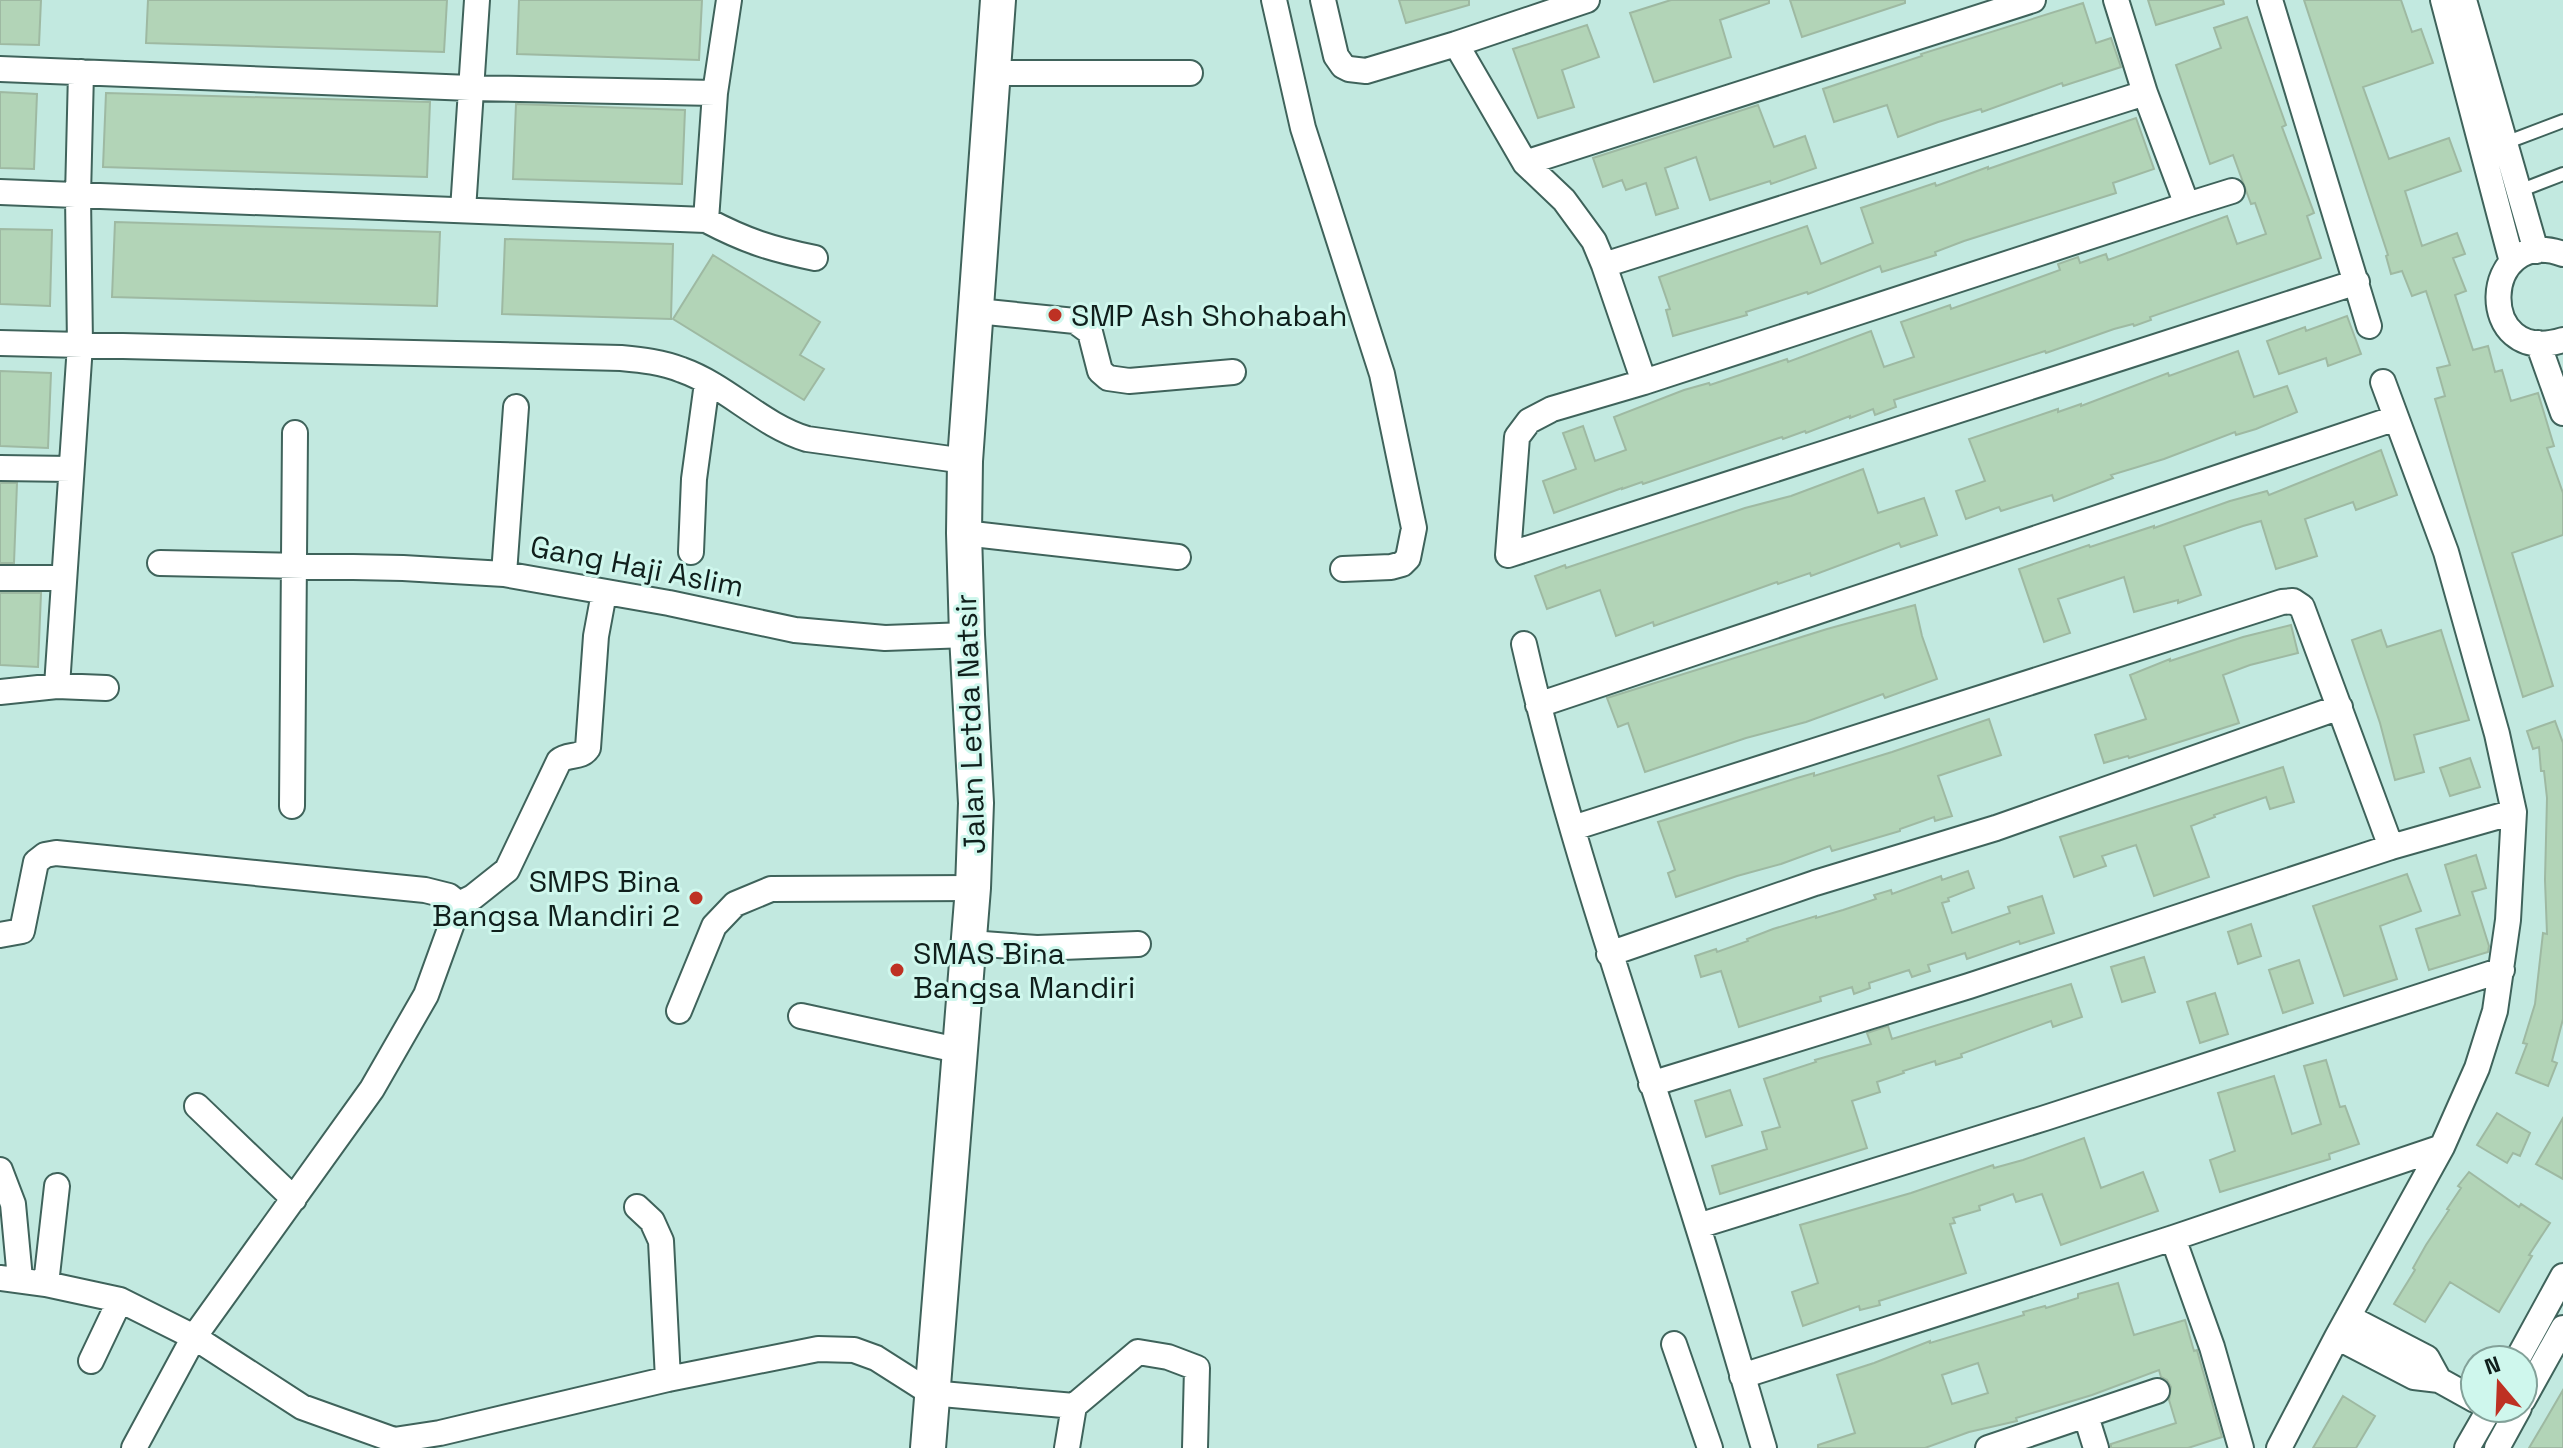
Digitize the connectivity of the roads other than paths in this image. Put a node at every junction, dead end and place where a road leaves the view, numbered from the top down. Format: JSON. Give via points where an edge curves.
{"nodes":[{"id":1,"x":477,"y":0,"type":"edge"},
{"id":2,"x":729,"y":0,"type":"edge"},
{"id":3,"x":998,"y":0,"type":"edge"},
{"id":4,"x":1274,"y":0,"type":"edge"},
{"id":5,"x":1323,"y":0,"type":"edge"},
{"id":6,"x":1587,"y":0,"type":"edge"},
{"id":7,"x":2033,"y":0,"type":"edge"},
{"id":8,"x":2116,"y":0,"type":"edge"},
{"id":9,"x":2270,"y":0,"type":"edge"},
{"id":10,"x":2443,"y":0,"type":"edge"},
{"id":11,"x":2464,"y":0,"type":"edge"},
{"id":12,"x":1456,"y":44,"type":"junction"},
{"id":13,"x":0,"y":69,"type":"edge"},
{"id":14,"x":81,"y":72,"type":"junction"},
{"id":15,"x":994,"y":73,"type":"junction"},
{"id":16,"x":1190,"y":73,"type":"dead end"},
{"id":17,"x":470,"y":88,"type":"junction"},
{"id":18,"x":715,"y":93,"type":"junction"},
{"id":19,"x":2145,"y":93,"type":"junction"},
{"id":20,"x":2563,"y":121,"type":"edge"},
{"id":21,"x":2505,"y":143,"type":"junction"},
{"id":22,"x":1525,"y":163,"type":"junction"},
{"id":23,"x":2563,"y":174,"type":"edge"},
{"id":24,"x":2232,"y":191,"type":"dead end"},
{"id":25,"x":2519,"y":191,"type":"junction"},
{"id":26,"x":0,"y":192,"type":"edge"},
{"id":27,"x":78,"y":196,"type":"junction"},
{"id":28,"x":2187,"y":205,"type":"junction"},
{"id":29,"x":463,"y":210,"type":"junction"},
{"id":30,"x":706,"y":220,"type":"junction"},
{"id":31,"x":2536,"y":251,"type":"junction"},
{"id":32,"x":2563,"y":254,"type":"edge"},
{"id":33,"x":815,"y":258,"type":"dead end"},
{"id":34,"x":2512,"y":262,"type":"junction"},
{"id":35,"x":1604,"y":265,"type":"junction"},
{"id":36,"x":2357,"y":282,"type":"junction"},
{"id":37,"x":977,"y":311,"type":"junction"},
{"id":38,"x":2369,"y":326,"type":"dead end"},
{"id":39,"x":2563,"y":340,"type":"edge"},
{"id":40,"x":0,"y":343,"type":"edge"},
{"id":41,"x":2538,"y":343,"type":"junction"},
{"id":42,"x":80,"y":345,"type":"junction"},
{"id":43,"x":1233,"y":372,"type":"dead end"},
{"id":44,"x":1644,"y":382,"type":"junction"},
{"id":45,"x":2383,"y":382,"type":"dead end"},
{"id":46,"x":707,"y":383,"type":"junction"},
{"id":47,"x":516,"y":407,"type":"dead end"},
{"id":48,"x":2563,"y":413,"type":"edge"},
{"id":49,"x":2396,"y":418,"type":"junction"},
{"id":50,"x":295,"y":433,"type":"dead end"},
{"id":51,"x":965,"y":461,"type":"junction"},
{"id":52,"x":0,"y":468,"type":"edge"},
{"id":53,"x":71,"y":469,"type":"junction"},
{"id":54,"x":964,"y":533,"type":"junction"},
{"id":55,"x":691,"y":552,"type":"dead end"},
{"id":56,"x":1178,"y":557,"type":"dead end"},
{"id":57,"x":160,"y":563,"type":"dead end"},
{"id":58,"x":294,"y":567,"type":"junction"},
{"id":59,"x":1343,"y":569,"type":"dead end"},
{"id":60,"x":504,"y":574,"type":"junction"},
{"id":61,"x":0,"y":578,"type":"edge"},
{"id":62,"x":64,"y":578,"type":"junction"},
{"id":63,"x":604,"y":593,"type":"junction"},
{"id":64,"x":967,"y":635,"type":"junction"},
{"id":65,"x":1524,"y":644,"type":"dead end"},
{"id":66,"x":57,"y":686,"type":"junction"},
{"id":67,"x":106,"y":688,"type":"dead end"},
{"id":68,"x":0,"y":692,"type":"edge"},
{"id":69,"x":1538,"y":705,"type":"junction"},
{"id":70,"x":2340,"y":707,"type":"junction"},
{"id":71,"x":292,"y":806,"type":"dead end"},
{"id":72,"x":2514,"y":812,"type":"junction"},
{"id":73,"x":1573,"y":828,"type":"junction"},
{"id":74,"x":2391,"y":847,"type":"junction"},
{"id":75,"x":973,"y":888,"type":"junction"},
{"id":76,"x":459,"y":904,"type":"junction"},
{"id":77,"x":0,"y":935,"type":"edge"},
{"id":78,"x":970,"y":943,"type":"junction"},
{"id":79,"x":1138,"y":944,"type":"dead end"},
{"id":80,"x":1609,"y":954,"type":"junction"},
{"id":81,"x":2502,"y":970,"type":"junction"},
{"id":82,"x":679,"y":1011,"type":"dead end"},
{"id":83,"x":801,"y":1016,"type":"dead end"},
{"id":84,"x":962,"y":1051,"type":"junction"},
{"id":85,"x":1651,"y":1084,"type":"junction"},
{"id":86,"x":197,"y":1106,"type":"dead end"},
{"id":87,"x":2442,"y":1147,"type":"junction"},
{"id":88,"x":0,"y":1170,"type":"edge"},
{"id":89,"x":57,"y":1186,"type":"dead end"},
{"id":90,"x":294,"y":1199,"type":"junction"},
{"id":91,"x":637,"y":1207,"type":"dead end"},
{"id":92,"x":1698,"y":1226,"type":"junction"},
{"id":93,"x":2173,"y":1238,"type":"junction"},
{"id":94,"x":2563,"y":1276,"type":"edge"},
{"id":95,"x":10,"y":1278,"type":"edge"},
{"id":96,"x":46,"y":1284,"type":"junction"},
{"id":97,"x":120,"y":1300,"type":"junction"},
{"id":98,"x":2342,"y":1327,"type":"junction"},
{"id":99,"x":194,"y":1337,"type":"junction"},
{"id":100,"x":1674,"y":1344,"type":"dead end"},
{"id":101,"x":2526,"y":1344,"type":"edge"},
{"id":102,"x":2559,"y":1344,"type":"edge"},
{"id":103,"x":91,"y":1361,"type":"dead end"},
{"id":104,"x":1742,"y":1376,"type":"junction"},
{"id":105,"x":2539,"y":1376,"type":"edge"},
{"id":106,"x":668,"y":1379,"type":"junction"},
{"id":107,"x":2157,"y":1391,"type":"dead end"},
{"id":108,"x":2459,"y":1391,"type":"edge"},
{"id":109,"x":931,"y":1393,"type":"junction"},
{"id":110,"x":1074,"y":1406,"type":"junction"},
{"id":111,"x":2086,"y":1416,"type":"junction"},
{"id":112,"x":2481,"y":1424,"type":"edge"},
{"id":113,"x":2510,"y":1424,"type":"edge"},
{"id":114,"x":393,"y":1444,"type":"edge"},
{"id":115,"x":134,"y":1448,"type":"edge"},
{"id":116,"x":928,"y":1448,"type":"edge"},
{"id":117,"x":1067,"y":1448,"type":"edge"},
{"id":118,"x":1195,"y":1448,"type":"edge"},
{"id":119,"x":1710,"y":1448,"type":"edge"},
{"id":120,"x":1764,"y":1448,"type":"edge"},
{"id":121,"x":1988,"y":1448,"type":"edge"},
{"id":122,"x":2096,"y":1448,"type":"edge"},
{"id":123,"x":2241,"y":1448,"type":"edge"},
{"id":124,"x":2279,"y":1448,"type":"edge"},
{"id":125,"x":2467,"y":1448,"type":"edge"},
{"id":126,"x":2497,"y":1448,"type":"edge"}],
"edges":[{"from":1,"to":17,"type":"street"},
{"from":2,"to":18,"type":"street"},
{"from":3,"to":15,"type":"main road","name":"Jalan Letda Natsir"},
{"from":4,"to":59,"type":"street","via":[[1303,128],[1382,374],[1414,528],[1402,564]]},
{"from":5,"to":12,"type":"street","via":[[1336,56],[1349,69],[1366,71]]},
{"from":6,"to":12,"type":"street"},
{"from":7,"to":22,"type":"street"},
{"from":8,"to":19,"type":"street"},
{"from":9,"to":36,"type":"street"},
{"from":10,"to":34,"type":"street"},
{"from":11,"to":21,"type":"street"},
{"from":12,"to":22,"type":"street"},
{"from":13,"to":14,"type":"street"},
{"from":14,"to":17,"type":"street"},
{"from":14,"to":27,"type":"street"},
{"from":15,"to":16,"type":"street"},
{"from":15,"to":37,"type":"main road","name":"Jalan Letda Natsir"},
{"from":17,"to":18,"type":"street"},
{"from":17,"to":29,"type":"street"},
{"from":18,"to":30,"type":"street"},
{"from":19,"to":28,"type":"street"},
{"from":19,"to":35,"type":"street"},
{"from":20,"to":21,"type":"lane"},
{"from":21,"to":25,"type":"street"},
{"from":22,"to":35,"type":"street","via":[[1564,200],[1594,241]]},
{"from":23,"to":25,"type":"lane"},
{"from":24,"to":28,"type":"street"},
{"from":25,"to":31,"type":"street"},
{"from":26,"to":27,"type":"street"},
{"from":27,"to":29,"type":"street"},
{"from":27,"to":42,"type":"street"},
{"from":28,"to":44,"type":"street"},
{"from":29,"to":30,"type":"street"},
{"from":30,"to":33,"type":"street","via":[[770,249]]},
{"from":31,"to":32,"type":"street"},
{"from":31,"to":34,"type":"street"},
{"from":34,"to":41,"type":"street","via":[[2499,285],[2499,311],[2513,332]]},
{"from":35,"to":44,"type":"street"},
{"from":36,"to":38,"type":"street"},
{"from":36,"to":44,"type":"street","via":[[1508,555],[1517,437],[1529,421]]},
{"from":37,"to":43,"type":"street","via":[[1075,321],[1090,332],[1100,371],[1108,378],[1129,381]]},
{"from":37,"to":51,"type":"main road","name":"Jalan Letda Natsir"},
{"from":39,"to":41,"type":"street"},
{"from":40,"to":42,"type":"street"},
{"from":41,"to":48,"type":"street"},
{"from":42,"to":46,"type":"street","via":[[621,358],[683,370]]},
{"from":42,"to":53,"type":"street"},
{"from":45,"to":49,"type":"street"},
{"from":46,"to":51,"type":"street","via":[[785,433]]},
{"from":46,"to":55,"type":"street"},
{"from":47,"to":60,"type":"street"},
{"from":49,"to":69,"type":"street"},
{"from":49,"to":72,"type":"street","via":[[2446,552]]},
{"from":50,"to":58,"type":"street"},
{"from":51,"to":54,"type":"main road","name":"Jalan Letda Natsir"},
{"from":52,"to":53,"type":"street"},
{"from":53,"to":62,"type":"street"},
{"from":54,"to":56,"type":"street"},
{"from":54,"to":64,"type":"main road","name":"Jalan Letda Natsir"},
{"from":57,"to":58,"type":"street","name":"Gang Haji Aslim"},
{"from":58,"to":60,"type":"street","name":"Gang Haji Aslim"},
{"from":58,"to":71,"type":"street"},
{"from":60,"to":63,"type":"street","name":"Gang Haji Aslim"},
{"from":61,"to":62,"type":"street"},
{"from":62,"to":66,"type":"street"},
{"from":63,"to":64,"type":"street","name":"Gang Haji Aslim","via":[[795,630],[885,638]]},
{"from":63,"to":76,"type":"street","via":[[588,748],[559,761],[507,870]]},
{"from":64,"to":75,"type":"main road","name":"Jalan Letda Natsir","via":[[976,803]]},
{"from":65,"to":69,"type":"street"},
{"from":66,"to":67,"type":"street"},
{"from":66,"to":68,"type":"street"},
{"from":69,"to":73,"type":"street"},
{"from":70,"to":73,"type":"street","via":[[2302,607],[2282,602]]},
{"from":70,"to":74,"type":"street"},
{"from":70,"to":80,"type":"street","via":[[1996,828]]},
{"from":72,"to":74,"type":"street"},
{"from":72,"to":81,"type":"street"},
{"from":73,"to":80,"type":"street"},
{"from":74,"to":85,"type":"street"},
{"from":75,"to":78,"type":"main road","name":"Jalan Letda Natsir"},
{"from":75,"to":82,"type":"street","via":[[771,889],[735,904],[714,926]]},
{"from":76,"to":77,"type":"street","via":[[425,890],[56,853],[36,862],[22,931]]},
{"from":76,"to":90,"type":"street","via":[[426,995],[372,1089]]},
{"from":78,"to":79,"type":"street","via":[[1037,948]]},
{"from":78,"to":84,"type":"main road","name":"Jalan Letda Natsir"},
{"from":80,"to":85,"type":"street"},
{"from":81,"to":87,"type":"street","via":[[2488,1037]]},
{"from":81,"to":92,"type":"street"},
{"from":83,"to":84,"type":"street"},
{"from":84,"to":109,"type":"main road","name":"Jalan Letda Natsir"},
{"from":85,"to":92,"type":"street"},
{"from":86,"to":90,"type":"street"},
{"from":87,"to":93,"type":"street"},
{"from":87,"to":98,"type":"street"},
{"from":88,"to":95,"type":"street","via":[[13,1204]]},
{"from":89,"to":96,"type":"street"},
{"from":90,"to":99,"type":"street"},
{"from":91,"to":106,"type":"street","via":[[652,1221],[661,1241]]},
{"from":92,"to":104,"type":"street"},
{"from":93,"to":104,"type":"street"},
{"from":93,"to":123,"type":"street"},
{"from":94,"to":101,"type":"street"},
{"from":95,"to":96,"type":"street"},
{"from":96,"to":97,"type":"street"},
{"from":97,"to":99,"type":"street"},
{"from":97,"to":103,"type":"street"},
{"from":98,"to":108,"type":"street","via":[[2414,1377],[2439,1380]]},
{"from":98,"to":124,"type":"street"},
{"from":99,"to":114,"type":"street","via":[[302,1407]]},
{"from":99,"to":115,"type":"street"},
{"from":100,"to":119,"type":"street"},
{"from":102,"to":105,"type":"street"},
{"from":104,"to":120,"type":"street"},
{"from":106,"to":109,"type":"street","via":[[818,1349],[854,1350]]},
{"from":106,"to":114,"type":"street"},
{"from":107,"to":111,"type":"street"},
{"from":109,"to":110,"type":"street"},
{"from":109,"to":116,"type":"main road","name":"Jalan Letda Natsir"},
{"from":110,"to":117,"type":"street"},
{"from":110,"to":118,"type":"street","via":[[1138,1352],[1168,1357],[1197,1368]]},
{"from":111,"to":121,"type":"street"},
{"from":111,"to":122,"type":"street"},
{"from":112,"to":125,"type":"street"},
{"from":113,"to":126,"type":"street"}]}
